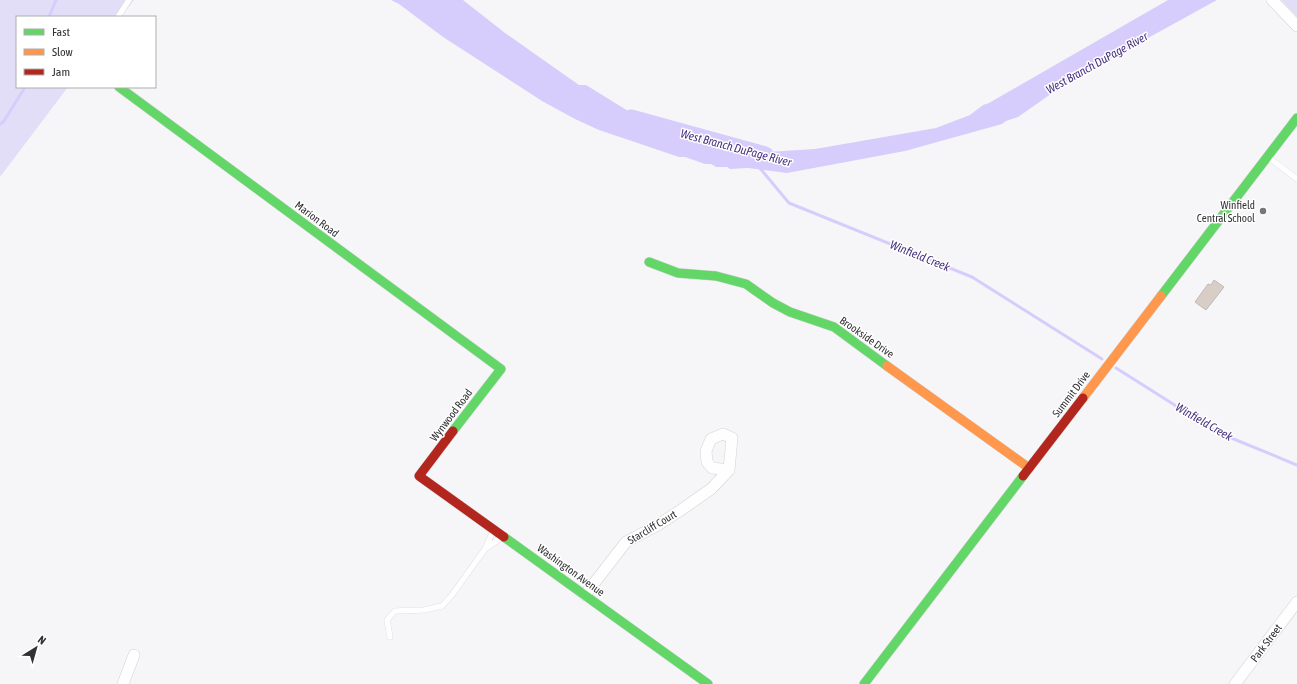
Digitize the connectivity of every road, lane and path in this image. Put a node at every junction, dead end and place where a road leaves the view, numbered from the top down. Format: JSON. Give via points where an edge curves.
{"nodes":[{"id":1,"x":129,"y":0,"type":"edge"},
{"id":2,"x":1272,"y":0,"type":"edge"},
{"id":3,"x":119,"y":16,"type":"edge"},
{"id":4,"x":1297,"y":26,"type":"edge"},
{"id":5,"x":121,"y":88,"type":"edge"},
{"id":6,"x":1297,"y":118,"type":"edge"},
{"id":7,"x":1267,"y":157,"type":"junction"},
{"id":8,"x":1297,"y":179,"type":"edge"},
{"id":9,"x":649,"y":262,"type":"dead end"},
{"id":10,"x":501,"y":369,"type":"joint"},
{"id":11,"x":1029,"y":468,"type":"junction"},
{"id":12,"x":729,"y":470,"type":"dead end"},
{"id":13,"x":420,"y":476,"type":"joint"},
{"id":14,"x":494,"y":529,"type":"junction"},
{"id":15,"x":504,"y":536,"type":"junction"},
{"id":16,"x":485,"y":549,"type":"junction"},
{"id":17,"x":585,"y":595,"type":"junction"},
{"id":18,"x":1297,"y":602,"type":"edge"},
{"id":19,"x":390,"y":637,"type":"dead end"},
{"id":20,"x":134,"y":655,"type":"dead end"},
{"id":21,"x":123,"y":684,"type":"edge"},
{"id":22,"x":708,"y":684,"type":"edge"},
{"id":23,"x":864,"y":684,"type":"edge"},
{"id":24,"x":1235,"y":684,"type":"edge"}],
"edges":[{"from":1,"to":3,"type":"lane"},
{"from":2,"to":4,"type":"street"},
{"from":5,"to":10,"type":"street","name":"Marion Road"},
{"from":6,"to":7,"type":"street","name":"Summit Drive"},
{"from":7,"to":8,"type":"lane"},
{"from":7,"to":11,"type":"street","name":"Summit Drive"},
{"from":9,"to":11,"type":"street","name":"Brookside Drive","via":[[678,273],[738,280],[790,312],[834,327]]},
{"from":10,"to":13,"type":"street","name":"Wynwood Road"},
{"from":11,"to":23,"type":"street","name":"Summit Drive"},
{"from":12,"to":17,"type":"street","name":"Starcliff Court","via":[[711,489],[658,525],[626,542]]},
{"from":13,"to":14,"type":"street","name":"Washington Avenue"},
{"from":14,"to":15,"type":"street","name":"Washington Avenue"},
{"from":14,"to":16,"type":"lane"},
{"from":15,"to":16,"type":"lane"},
{"from":15,"to":17,"type":"street","name":"Washington Avenue"},
{"from":16,"to":19,"type":"lane","via":[[442,606],[424,610],[395,611],[387,620]]},
{"from":17,"to":22,"type":"street","name":"Washington Avenue"},
{"from":18,"to":24,"type":"street","name":"Park Street"},
{"from":20,"to":21,"type":"street"}]}
